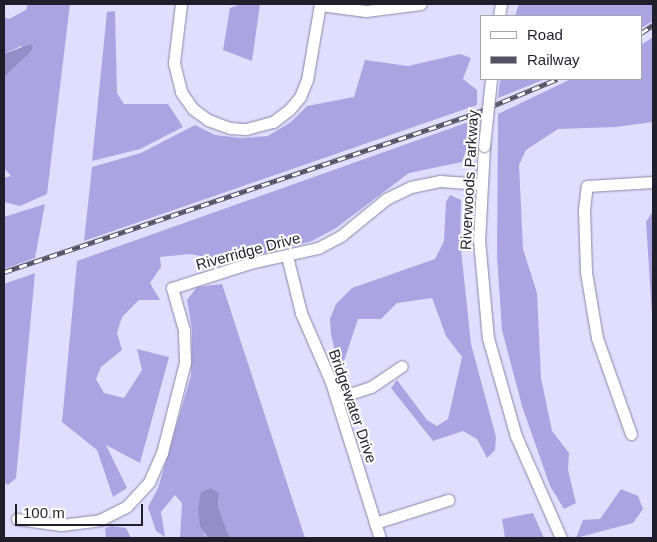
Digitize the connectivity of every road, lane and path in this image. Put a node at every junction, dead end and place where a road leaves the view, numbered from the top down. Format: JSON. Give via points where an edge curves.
{"nodes":[{"id":1,"x":181,"y":4,"type":"edge"},
{"id":2,"x":320,"y":4,"type":"edge"},
{"id":3,"x":421,"y":4,"type":"edge"},
{"id":4,"x":491,"y":80,"type":"edge"},
{"id":5,"x":653,"y":182,"type":"edge"},
{"id":6,"x":481,"y":184,"type":"junction"},
{"id":7,"x":287,"y":256,"type":"junction"},
{"id":8,"x":402,"y":366,"type":"dead end"},
{"id":9,"x":337,"y":398,"type":"junction"},
{"id":10,"x":631,"y":434,"type":"dead end"},
{"id":11,"x":448,"y":500,"type":"dead end"},
{"id":12,"x":17,"y":519,"type":"dead end"},
{"id":13,"x":375,"y":523,"type":"junction"},
{"id":14,"x":380,"y":538,"type":"edge"},
{"id":15,"x":561,"y":538,"type":"edge"}],
"edges":[{"from":1,"to":2,"type":"street","via":[[174,63],[181,92],[193,109],[208,120],[230,128],[246,129],[278,119],[300,97],[307,80]]},
{"from":2,"to":3,"type":"street","via":[[366,11]]},
{"from":4,"to":6,"type":"street","name":"Riverwoods Parkway","bridge":true},
{"from":5,"to":10,"type":"street","via":[[587,186],[584,209],[586,272],[597,338]]},
{"from":6,"to":7,"type":"street","name":"Riverridge Drive","via":[[440,181],[410,187],[386,199],[331,242]]},
{"from":6,"to":15,"type":"street","name":"Riverwoods Parkway","via":[[480,272],[496,374],[516,436]]},
{"from":7,"to":9,"type":"street","name":"Bridgewater Drive","via":[[301,313]]},
{"from":7,"to":12,"type":"street","name":"Riverridge Drive","via":[[250,263],[172,288],[184,330],[185,362],[159,463],[149,482],[133,500],[110,516],[81,524],[61,525]]},
{"from":8,"to":9,"type":"street","via":[[371,386]]},
{"from":9,"to":13,"type":"street","name":"Bridgewater Drive"},
{"from":11,"to":13,"type":"street"},
{"from":13,"to":14,"type":"street","name":"Bridgewater Drive"}]}
